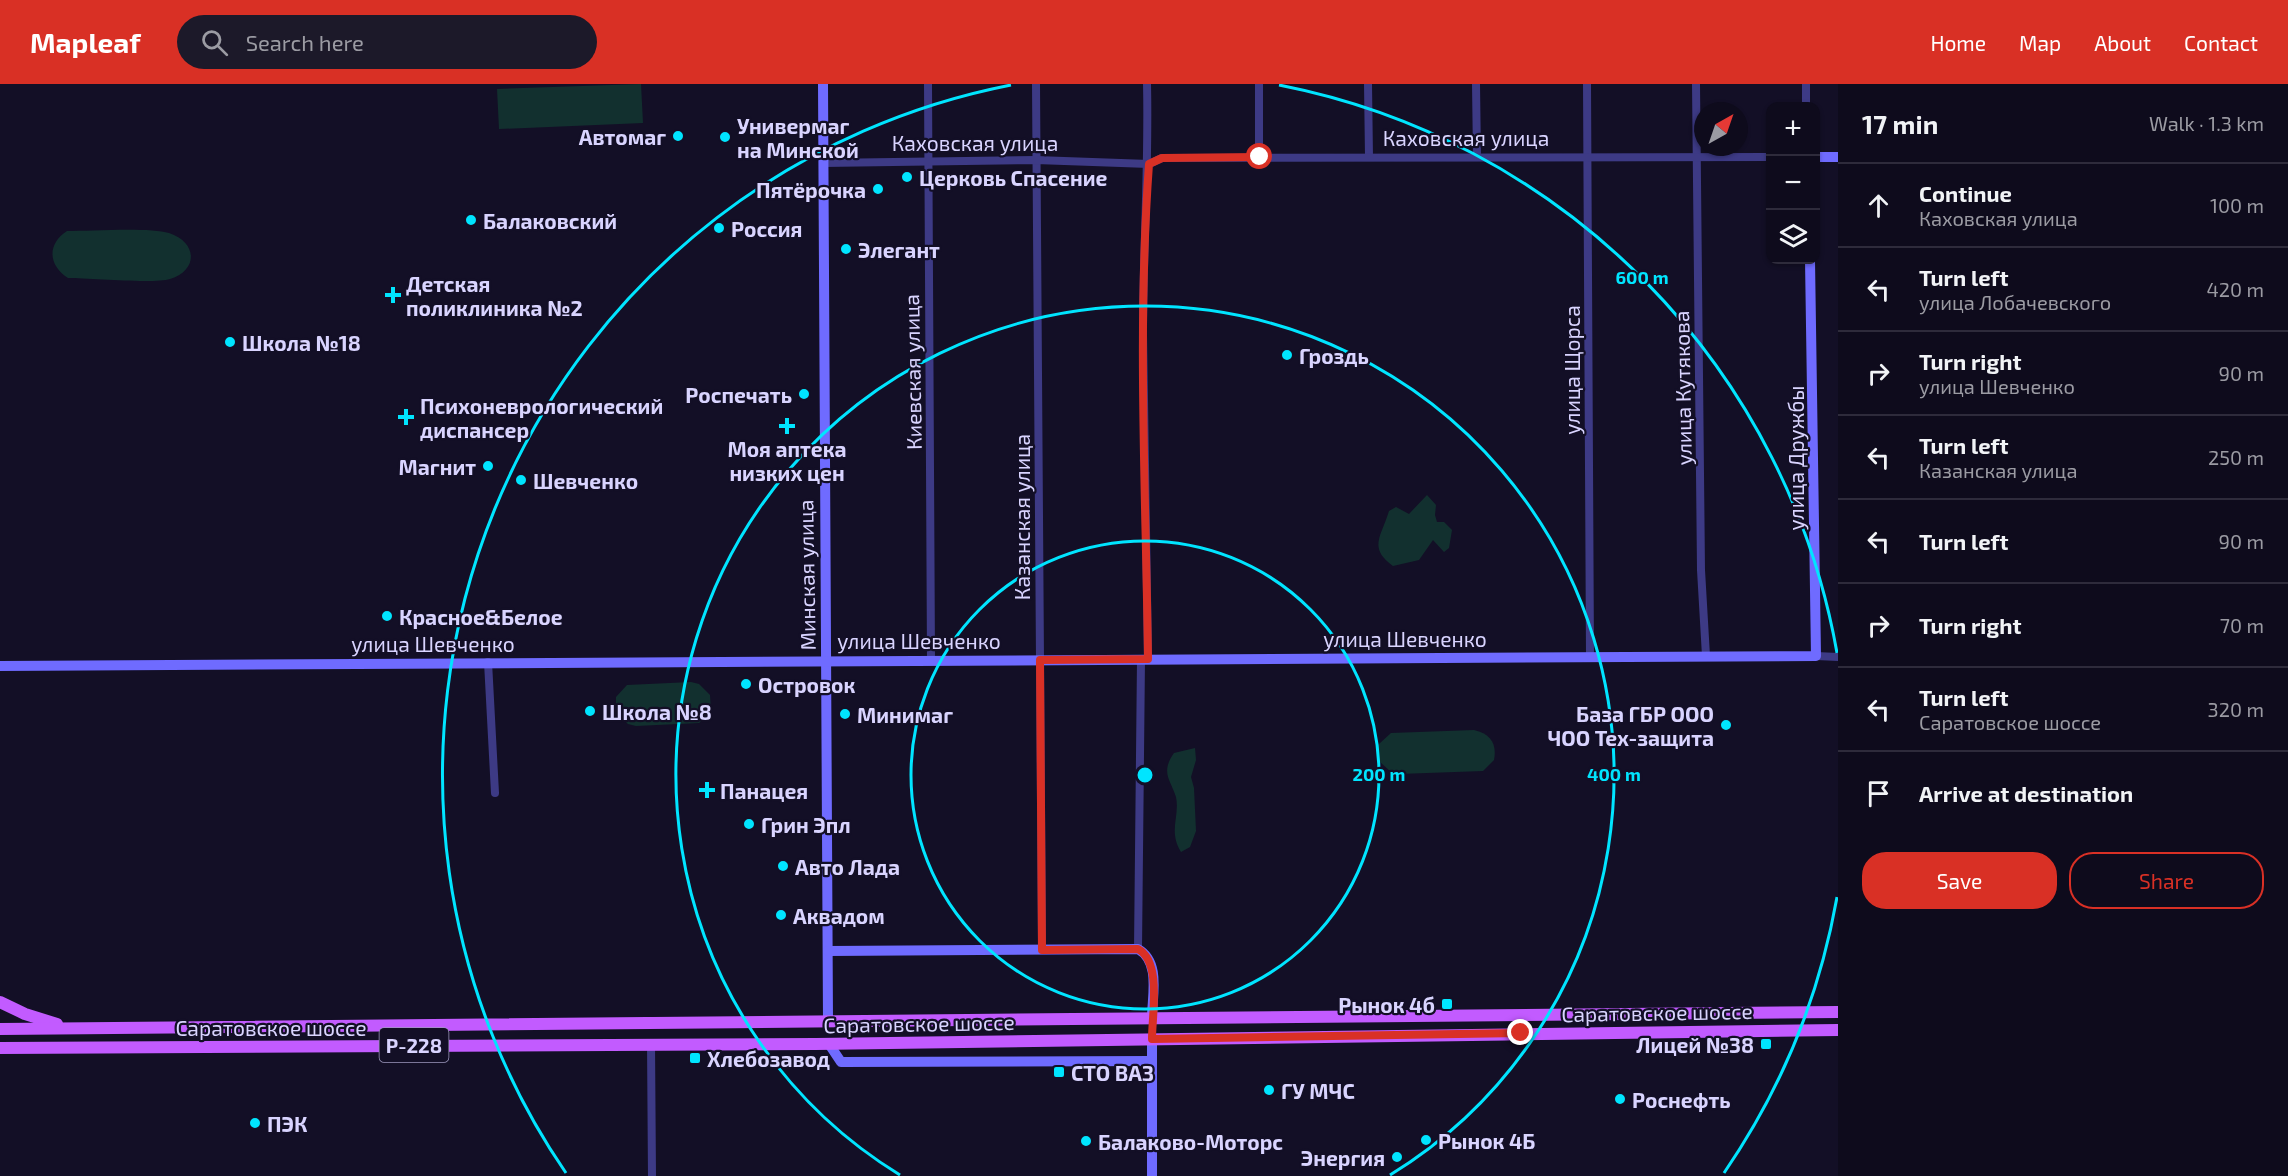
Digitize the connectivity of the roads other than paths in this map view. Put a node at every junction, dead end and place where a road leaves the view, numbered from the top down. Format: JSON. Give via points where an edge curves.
{"nodes":[{"id":1,"x":823,"y":84,"type":"edge"},
{"id":2,"x":928,"y":84,"type":"edge"},
{"id":3,"x":1036,"y":84,"type":"edge"},
{"id":4,"x":1147,"y":84,"type":"edge"},
{"id":5,"x":1259,"y":84,"type":"edge"},
{"id":6,"x":1368,"y":84,"type":"edge"},
{"id":7,"x":1476,"y":84,"type":"edge"},
{"id":8,"x":1587,"y":84,"type":"edge"},
{"id":9,"x":1696,"y":84,"type":"edge"},
{"id":10,"x":1806,"y":84,"type":"edge"},
{"id":11,"x":1806,"y":102,"type":"edge"},
{"id":12,"x":1148,"y":150,"type":"junction"},
{"id":13,"x":1587,"y":156,"type":"junction"},
{"id":14,"x":1260,"y":157,"type":"junction"},
{"id":15,"x":1369,"y":157,"type":"junction"},
{"id":16,"x":1477,"y":157,"type":"junction"},
{"id":17,"x":1697,"y":157,"type":"junction"},
{"id":18,"x":1766,"y":157,"type":"edge"},
{"id":19,"x":1820,"y":157,"type":"edge"},
{"id":20,"x":1838,"y":157,"type":"edge"},
{"id":21,"x":1162,"y":158,"type":"junction"},
{"id":22,"x":1036,"y":160,"type":"junction"},
{"id":23,"x":930,"y":162,"type":"junction"},
{"id":24,"x":823,"y":163,"type":"junction"},
{"id":25,"x":1149,"y":164,"type":"junction"},
{"id":26,"x":1810,"y":264,"type":"edge"},
{"id":27,"x":1590,"y":656,"type":"junction"},
{"id":28,"x":1706,"y":656,"type":"junction"},
{"id":29,"x":1816,"y":656,"type":"junction"},
{"id":30,"x":1838,"y":657,"type":"edge"},
{"id":31,"x":827,"y":659,"type":"junction"},
{"id":32,"x":1144,"y":659,"type":"junction"},
{"id":33,"x":931,"y":660,"type":"junction"},
{"id":34,"x":1040,"y":660,"type":"junction"},
{"id":35,"x":488,"y":662,"type":"junction"},
{"id":36,"x":0,"y":666,"type":"edge"},
{"id":37,"x":495,"y":793,"type":"dead end"},
{"id":38,"x":1138,"y":949,"type":"junction"},
{"id":39,"x":1042,"y":950,"type":"junction"},
{"id":40,"x":828,"y":951,"type":"junction"},
{"id":41,"x":0,"y":1002,"type":"edge"},
{"id":42,"x":1838,"y":1012,"type":"edge"},
{"id":43,"x":1152,"y":1018,"type":"junction"},
{"id":44,"x":828,"y":1021,"type":"junction"},
{"id":45,"x":66,"y":1027,"type":"junction"},
{"id":46,"x":0,"y":1029,"type":"edge"},
{"id":47,"x":1838,"y":1030,"type":"edge"},
{"id":48,"x":1152,"y":1039,"type":"junction"},
{"id":49,"x":651,"y":1043,"type":"junction"},
{"id":50,"x":828,"y":1044,"type":"junction"},
{"id":51,"x":0,"y":1048,"type":"edge"},
{"id":52,"x":1152,"y":1061,"type":"junction"},
{"id":53,"x":652,"y":1176,"type":"edge"},
{"id":54,"x":1152,"y":1176,"type":"edge"}],
"edges":[{"from":1,"to":24,"type":"street","name":"Минская улица"},
{"from":2,"to":23,"type":"street","name":"Киевская улица"},
{"from":3,"to":22,"type":"street","name":"Казанская улица"},
{"from":4,"to":12,"type":"street"},
{"from":5,"to":14,"type":"street"},
{"from":6,"to":15,"type":"street"},
{"from":7,"to":16,"type":"street"},
{"from":8,"to":13,"type":"street","name":"улица Щорса"},
{"from":9,"to":17,"type":"street","name":"улица Кутякова"},
{"from":10,"to":11,"type":"street"},
{"from":12,"to":21,"type":"street"},
{"from":12,"to":25,"type":"street"},
{"from":13,"to":16,"type":"street","name":"Каховская улица"},
{"from":13,"to":17,"type":"street","name":"Каховская улица"},
{"from":13,"to":27,"type":"street","name":"улица Щорса"},
{"from":14,"to":15,"type":"street","name":"Каховская улица"},
{"from":14,"to":21,"type":"street","name":"Каховская улица"},
{"from":15,"to":16,"type":"street","name":"Каховская улица"},
{"from":17,"to":18,"type":"street","name":"Каховская улица"},
{"from":17,"to":28,"type":"street","name":"улица Кутякова","via":[[1701,570]]},
{"from":19,"to":20,"type":"street"},
{"from":21,"to":25,"type":"street","name":"Каховская улица"},
{"from":22,"to":23,"type":"street","name":"Каховская улица"},
{"from":22,"to":25,"type":"street","name":"Каховская улица"},
{"from":22,"to":34,"type":"street","name":"Казанская улица"},
{"from":23,"to":24,"type":"street","name":"Каховская улица"},
{"from":23,"to":33,"type":"street","name":"Киевская улица"},
{"from":24,"to":31,"type":"street","name":"Минская улица"},
{"from":25,"to":32,"type":"street","via":[[1143,334]]},
{"from":26,"to":29,"type":"street","name":"улица Дружбы"},
{"from":27,"to":28,"type":"street","name":"улица Шевченко"},
{"from":27,"to":32,"type":"street","name":"улица Шевченко"},
{"from":28,"to":29,"type":"street","name":"улица Шевченко"},
{"from":29,"to":30,"type":"street","name":"улица Шевченко"},
{"from":31,"to":33,"type":"street","name":"улица Шевченко"},
{"from":31,"to":35,"type":"street","name":"улица Шевченко"},
{"from":31,"to":40,"type":"street","name":"Минская улица"},
{"from":32,"to":34,"type":"street","name":"улица Шевченко"},
{"from":32,"to":38,"type":"street"},
{"from":33,"to":34,"type":"street","name":"улица Шевченко"},
{"from":34,"to":39,"type":"street","name":"Казанская улица"},
{"from":35,"to":36,"type":"street","name":"улица Шевченко"},
{"from":35,"to":37,"type":"street"},
{"from":38,"to":39,"type":"street"},
{"from":38,"to":43,"type":"street","via":[[1151,960],[1153,969]]},
{"from":39,"to":40,"type":"street"},
{"from":40,"to":44,"type":"street","name":"Минская улица"},
{"from":41,"to":45,"type":"main road"},
{"from":42,"to":43,"type":"main road","name":"Саратовское шоссе"},
{"from":43,"to":44,"type":"main road","name":"Саратовское шоссе"},
{"from":43,"to":48,"type":"main road"},
{"from":44,"to":45,"type":"main road","name":"Саратовское шоссе"},
{"from":44,"to":50,"type":"main road","name":"Минская улица"},
{"from":45,"to":46,"type":"main road","name":"Саратовское шоссе"},
{"from":47,"to":48,"type":"main road","name":"Саратовское шоссе"},
{"from":48,"to":50,"type":"main road","name":"Саратовское шоссе"},
{"from":48,"to":52,"type":"street"},
{"from":49,"to":50,"type":"main road","name":"Саратовское шоссе","number":"Р-228"},
{"from":49,"to":51,"type":"main road","name":"Саратовское шоссе","number":"Р-228"},
{"from":49,"to":53,"type":"street"},
{"from":50,"to":52,"type":"street","via":[[841,1062]]},
{"from":52,"to":54,"type":"street"}]}
